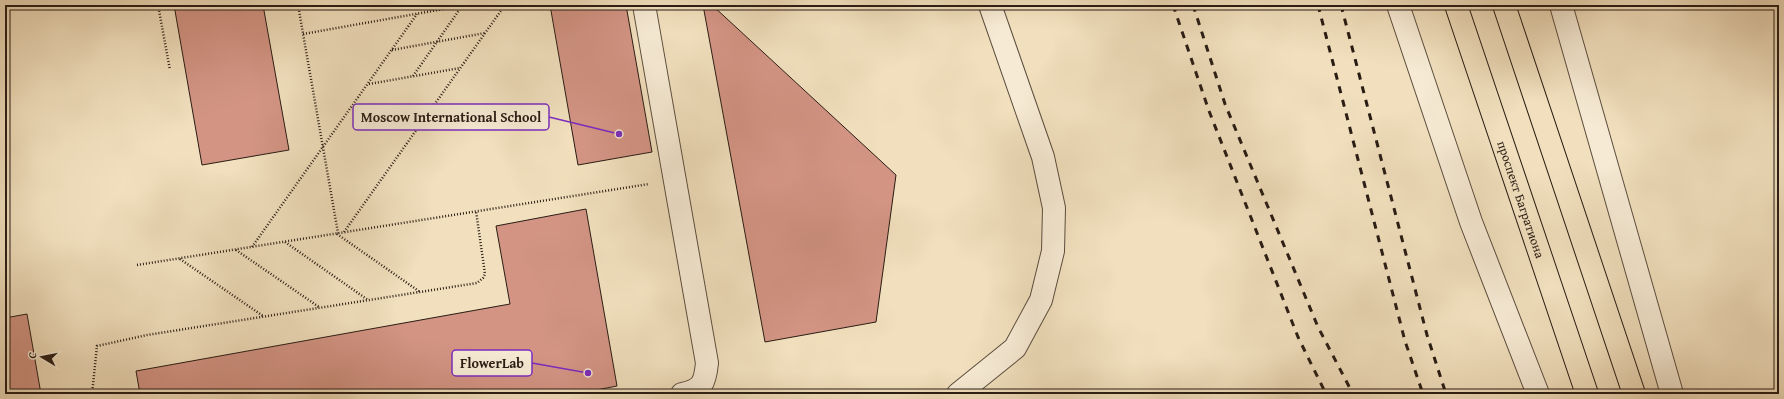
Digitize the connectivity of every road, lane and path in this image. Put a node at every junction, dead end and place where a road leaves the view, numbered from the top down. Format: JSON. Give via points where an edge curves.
{"nodes":[{"id":1,"x":158,"y":5,"type":"edge"},
{"id":2,"x":298,"y":5,"type":"edge"},
{"id":3,"x":464,"y":5,"type":"edge"},
{"id":4,"x":505,"y":5,"type":"edge"},
{"id":5,"x":644,"y":5,"type":"edge"},
{"id":6,"x":990,"y":5,"type":"edge"},
{"id":7,"x":1398,"y":5,"type":"edge"},
{"id":8,"x":1456,"y":5,"type":"edge"},
{"id":9,"x":1504,"y":5,"type":"edge"},
{"id":10,"x":1561,"y":5,"type":"edge"},
{"id":11,"x":418,"y":14,"type":"junction"},
{"id":12,"x":485,"y":33,"type":"junction"},
{"id":13,"x":303,"y":34,"type":"junction"},
{"id":14,"x":436,"y":42,"type":"junction"},
{"id":15,"x":392,"y":50,"type":"junction"},
{"id":16,"x":461,"y":67,"type":"junction"},
{"id":17,"x":170,"y":70,"type":"dead end"},
{"id":18,"x":412,"y":76,"type":"junction"},
{"id":19,"x":368,"y":84,"type":"junction"},
{"id":20,"x":323,"y":147,"type":"junction"},
{"id":21,"x":675,"y":180,"type":"junction"},
{"id":22,"x":476,"y":212,"type":"junction"},
{"id":23,"x":337,"y":233,"type":"junction"},
{"id":24,"x":343,"y":233,"type":"junction"},
{"id":25,"x":284,"y":242,"type":"junction"},
{"id":26,"x":252,"y":247,"type":"junction"},
{"id":27,"x":236,"y":250,"type":"junction"},
{"id":28,"x":179,"y":258,"type":"junction"},
{"id":29,"x":137,"y":265,"type":"dead end"},
{"id":30,"x":421,"y":292,"type":"junction"},
{"id":31,"x":368,"y":300,"type":"junction"},
{"id":32,"x":320,"y":308,"type":"junction"},
{"id":33,"x":264,"y":317,"type":"junction"},
{"id":34,"x":92,"y":394,"type":"edge"},
{"id":35,"x":682,"y":394,"type":"edge"},
{"id":36,"x":958,"y":394,"type":"edge"},
{"id":37,"x":1538,"y":394,"type":"edge"},
{"id":38,"x":1587,"y":394,"type":"edge"},
{"id":39,"x":1634,"y":394,"type":"edge"},
{"id":40,"x":1672,"y":394,"type":"edge"}],
"edges":[{"from":1,"to":17,"type":"path"},
{"from":2,"to":13,"type":"path"},
{"from":3,"to":11,"type":"path"},
{"from":3,"to":14,"type":"path"},
{"from":4,"to":12,"type":"path"},
{"from":5,"to":21,"type":"street"},
{"from":6,"to":36,"type":"street","via":[[1043,157],[1054,208],[1053,251],[1042,300],[1014,348]]},
{"from":7,"to":37,"type":"street","via":[[1471,222]]},
{"from":8,"to":38,"type":"main road","name":"проспект Багратиона"},
{"from":9,"to":39,"type":"main road"},
{"from":10,"to":40,"type":"street"},
{"from":11,"to":13,"type":"path"},
{"from":11,"to":15,"type":"path"},
{"from":12,"to":14,"type":"path"},
{"from":12,"to":16,"type":"path"},
{"from":13,"to":20,"type":"path"},
{"from":14,"to":15,"type":"path"},
{"from":14,"to":18,"type":"path"},
{"from":15,"to":19,"type":"path"},
{"from":16,"to":18,"type":"path"},
{"from":16,"to":24,"type":"path"},
{"from":18,"to":19,"type":"path"},
{"from":19,"to":20,"type":"path"},
{"from":20,"to":23,"type":"path"},
{"from":20,"to":26,"type":"path"},
{"from":21,"to":22,"type":"path"},
{"from":21,"to":35,"type":"street","via":[[707,363],[705,379],[697,389]]},
{"from":22,"to":24,"type":"path"},
{"from":22,"to":30,"type":"path","via":[[485,269],[484,278],[477,283]]},
{"from":23,"to":24,"type":"path"},
{"from":23,"to":25,"type":"path"},
{"from":23,"to":30,"type":"path"},
{"from":25,"to":26,"type":"path"},
{"from":25,"to":31,"type":"path"},
{"from":26,"to":27,"type":"path"},
{"from":27,"to":28,"type":"path"},
{"from":27,"to":32,"type":"path"},
{"from":28,"to":29,"type":"path"},
{"from":28,"to":33,"type":"path"},
{"from":30,"to":31,"type":"path"},
{"from":31,"to":32,"type":"path"},
{"from":32,"to":33,"type":"path"},
{"from":33,"to":34,"type":"path","via":[[147,335],[97,346]]}]}
